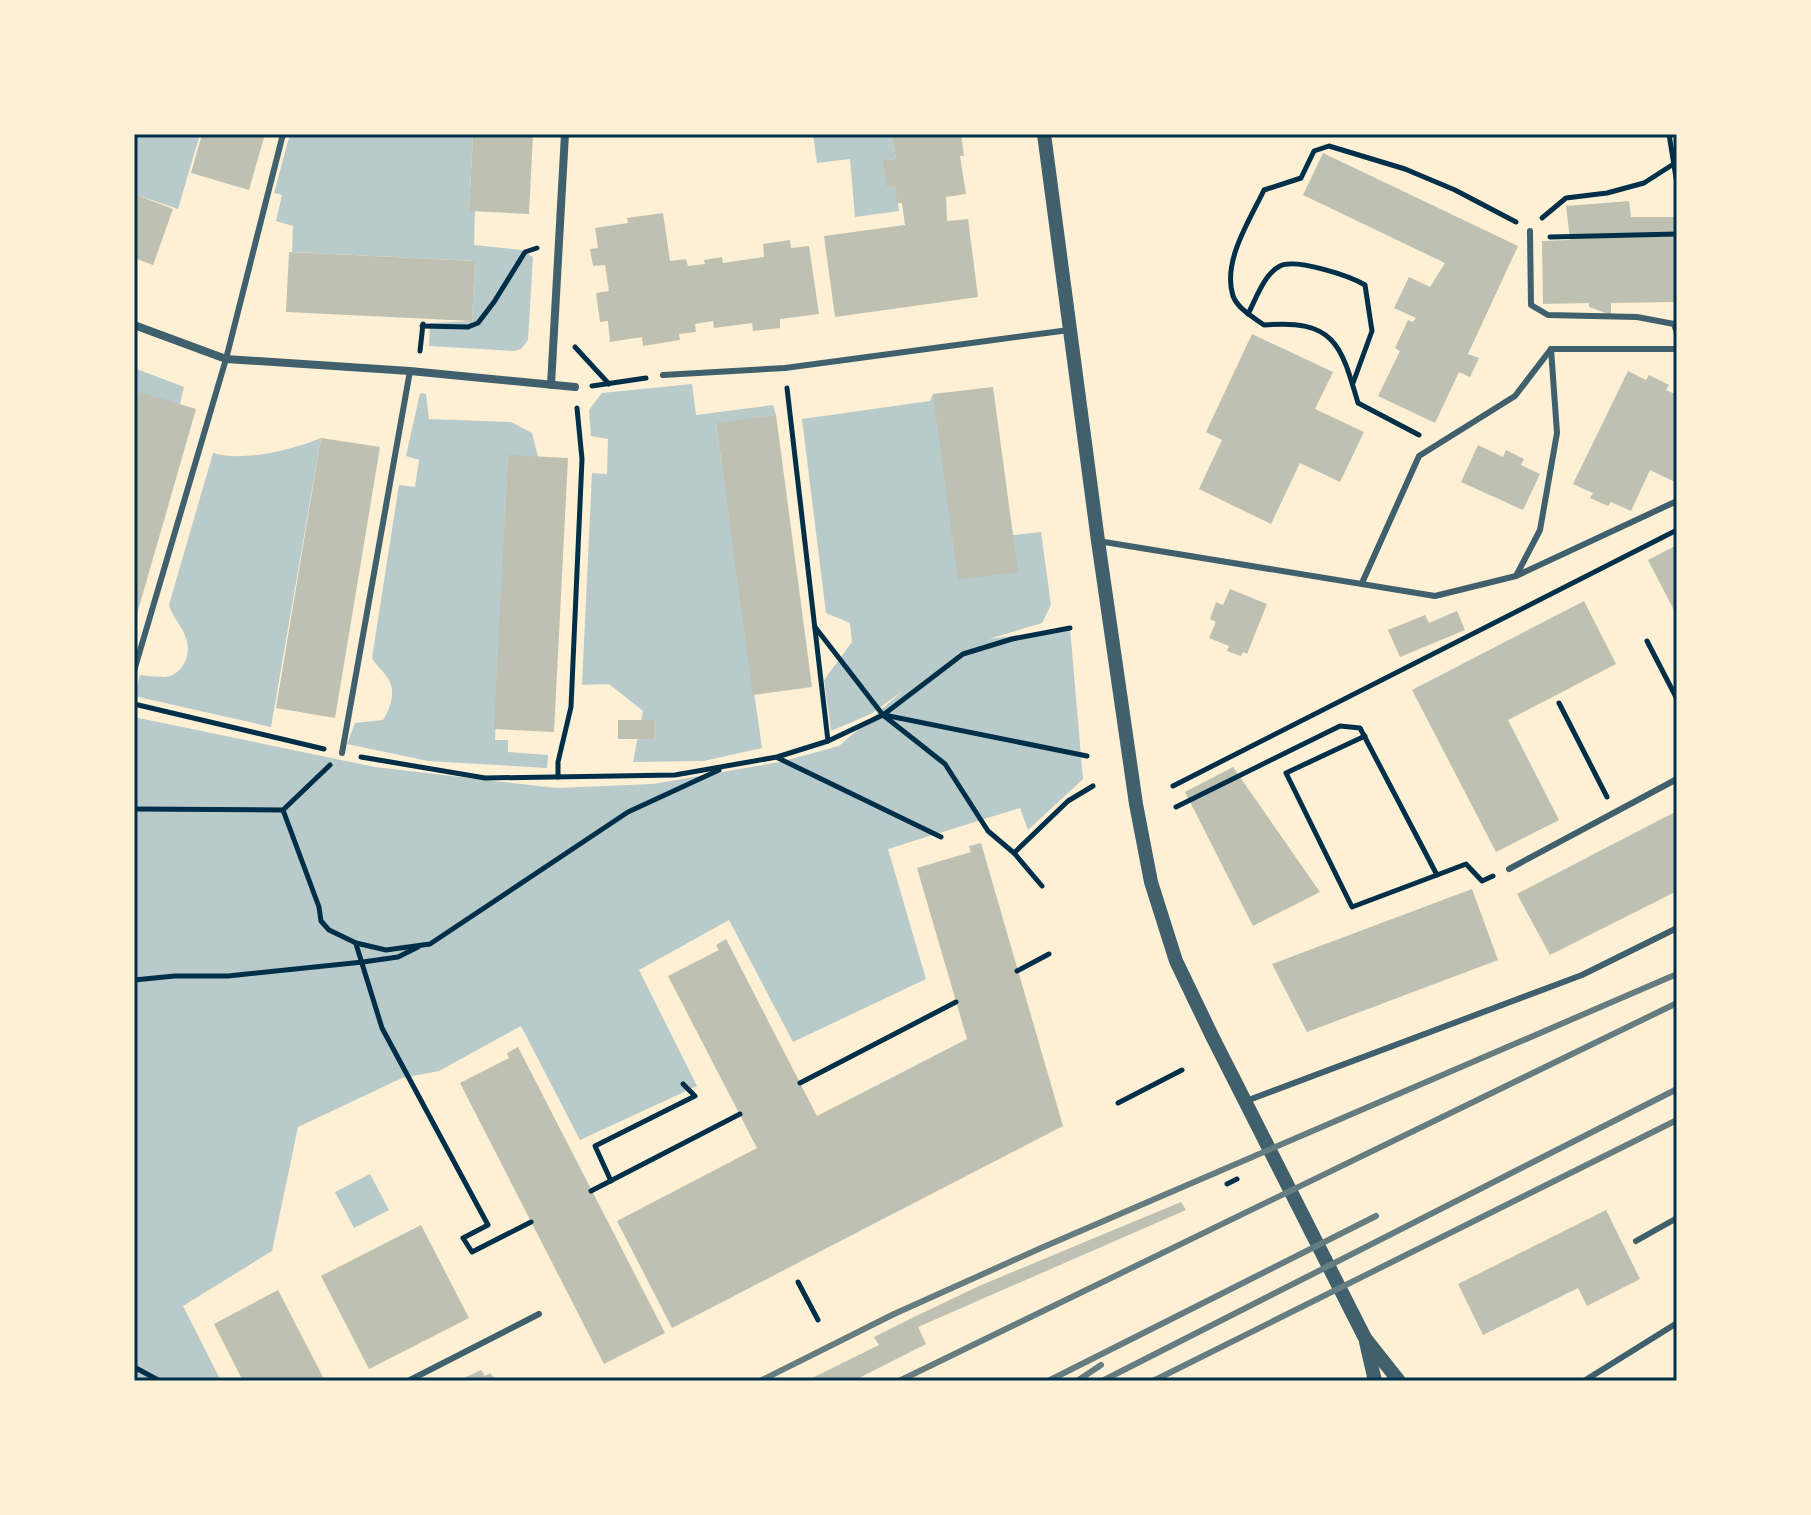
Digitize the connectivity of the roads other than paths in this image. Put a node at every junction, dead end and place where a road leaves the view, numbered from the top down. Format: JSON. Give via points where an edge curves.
{"nodes":[{"id":1,"x":283,"y":134,"type":"edge"},
{"id":2,"x":565,"y":134,"type":"edge"},
{"id":3,"x":1044,"y":134,"type":"edge"},
{"id":4,"x":1530,"y":234,"type":"road end"},
{"id":5,"x":134,"y":325,"type":"edge"},
{"id":6,"x":1070,"y":329,"type":"junction"},
{"id":7,"x":1677,"y":333,"type":"edge"},
{"id":8,"x":1551,"y":349,"type":"junction"},
{"id":9,"x":1677,"y":349,"type":"edge"},
{"id":10,"x":226,"y":359,"type":"junction"},
{"id":11,"x":410,"y":371,"type":"junction"},
{"id":12,"x":663,"y":375,"type":"road end"},
{"id":13,"x":551,"y":385,"type":"junction"},
{"id":14,"x":575,"y":387,"type":"road end"},
{"id":15,"x":1677,"y":501,"type":"edge"},
{"id":16,"x":1098,"y":541,"type":"junction"},
{"id":17,"x":1516,"y":576,"type":"junction"},
{"id":18,"x":1362,"y":583,"type":"junction"},
{"id":19,"x":134,"y":671,"type":"edge"},
{"id":20,"x":342,"y":753,"type":"road end"},
{"id":21,"x":1677,"y":779,"type":"edge"},
{"id":22,"x":1509,"y":869,"type":"road end"},
{"id":23,"x":1677,"y":928,"type":"edge"},
{"id":24,"x":1246,"y":1101,"type":"junction"},
{"id":25,"x":1677,"y":1218,"type":"edge"},
{"id":26,"x":1636,"y":1241,"type":"dead end"},
{"id":27,"x":539,"y":1314,"type":"dead end"},
{"id":28,"x":1677,"y":1323,"type":"edge"},
{"id":29,"x":1365,"y":1338,"type":"junction"},
{"id":30,"x":408,"y":1381,"type":"edge"},
{"id":31,"x":1375,"y":1381,"type":"edge"},
{"id":32,"x":1399,"y":1381,"type":"edge"},
{"id":33,"x":1584,"y":1381,"type":"edge"}],
"edges":[{"from":1,"to":10,"type":"lane"},
{"from":2,"to":13,"type":"street"},
{"from":3,"to":6,"type":"street"},
{"from":4,"to":7,"type":"lane","via":[[1531,305],[1548,315],[1637,317],[1674,324]]},
{"from":5,"to":10,"type":"street"},
{"from":6,"to":12,"type":"lane","via":[[785,368]]},
{"from":6,"to":16,"type":"street"},
{"from":8,"to":9,"type":"lane"},
{"from":8,"to":17,"type":"lane","via":[[1557,433],[1540,530]]},
{"from":8,"to":18,"type":"lane","via":[[1515,396],[1419,456]]},
{"from":10,"to":11,"type":"street"},
{"from":10,"to":19,"type":"lane"},
{"from":11,"to":13,"type":"street"},
{"from":11,"to":20,"type":"lane"},
{"from":13,"to":14,"type":"street"},
{"from":15,"to":17,"type":"lane"},
{"from":16,"to":18,"type":"lane"},
{"from":16,"to":24,"type":"street","via":[[1151,882],[1176,961]]},
{"from":17,"to":18,"type":"lane","via":[[1435,596]]},
{"from":21,"to":22,"type":"lane"},
{"from":23,"to":24,"type":"lane","via":[[1582,975]]},
{"from":24,"to":29,"type":"street"},
{"from":25,"to":26,"type":"lane"},
{"from":27,"to":30,"type":"lane"},
{"from":28,"to":33,"type":"lane"},
{"from":29,"to":31,"type":"street"},
{"from":29,"to":32,"type":"street"}]}
